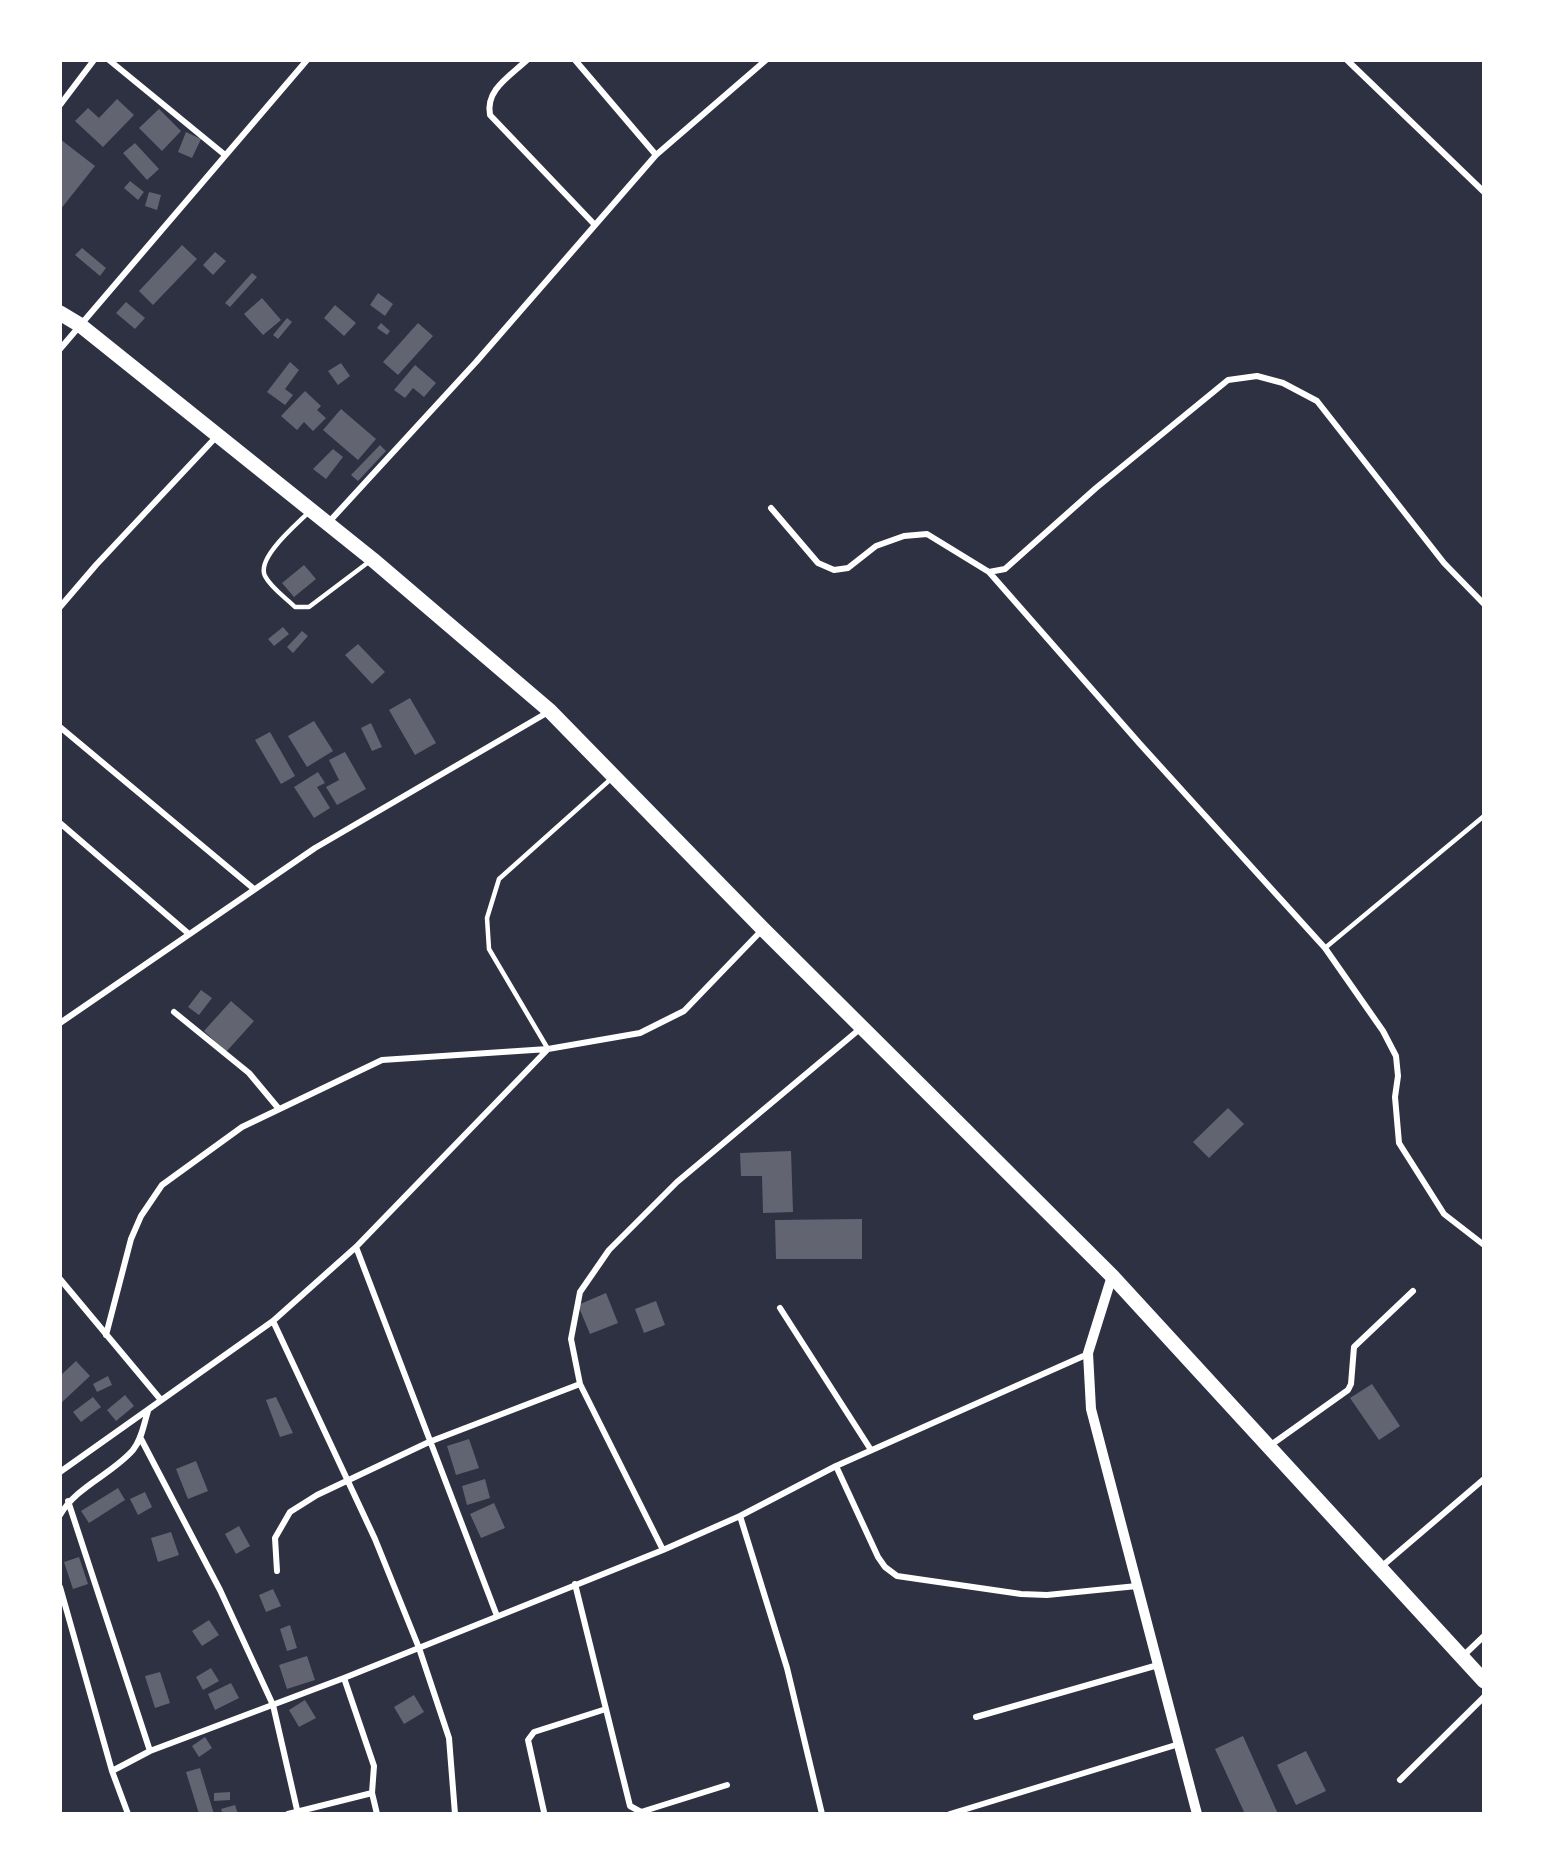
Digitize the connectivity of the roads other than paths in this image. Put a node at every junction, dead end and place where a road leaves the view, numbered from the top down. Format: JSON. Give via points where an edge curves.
{"nodes":[{"id":1,"x":94,"y":60,"type":"edge"},
{"id":2,"x":109,"y":60,"type":"edge"},
{"id":3,"x":307,"y":60,"type":"edge"},
{"id":4,"x":527,"y":60,"type":"edge"},
{"id":5,"x":575,"y":60,"type":"edge"},
{"id":6,"x":766,"y":60,"type":"edge"},
{"id":7,"x":1347,"y":60,"type":"edge"},
{"id":8,"x":60,"y":105,"type":"edge"},
{"id":9,"x":225,"y":155,"type":"junction"},
{"id":10,"x":657,"y":155,"type":"junction"},
{"id":11,"x":1484,"y":192,"type":"edge"},
{"id":12,"x":594,"y":224,"type":"junction"},
{"id":13,"x":60,"y":313,"type":"edge"},
{"id":14,"x":80,"y":325,"type":"junction"},
{"id":15,"x":60,"y":349,"type":"edge"},
{"id":16,"x":218,"y":436,"type":"junction"},
{"id":17,"x":771,"y":508,"type":"dead end"},
{"id":18,"x":310,"y":510,"type":"junction"},
{"id":19,"x":327,"y":524,"type":"junction"},
{"id":20,"x":372,"y":560,"type":"junction"},
{"id":21,"x":989,"y":572,"type":"junction"},
{"id":22,"x":1484,"y":604,"type":"edge"},
{"id":23,"x":60,"y":607,"type":"edge"},
{"id":24,"x":550,"y":711,"type":"junction"},
{"id":25,"x":60,"y":727,"type":"edge"},
{"id":26,"x":613,"y":776,"type":"junction"},
{"id":27,"x":1484,"y":816,"type":"edge"},
{"id":28,"x":60,"y":823,"type":"edge"},
{"id":29,"x":254,"y":889,"type":"junction"},
{"id":30,"x":763,"y":929,"type":"junction"},
{"id":31,"x":189,"y":934,"type":"junction"},
{"id":32,"x":1325,"y":948,"type":"junction"},
{"id":33,"x":174,"y":1012,"type":"dead end"},
{"id":34,"x":60,"y":1023,"type":"edge"},
{"id":35,"x":862,"y":1027,"type":"junction"},
{"id":36,"x":548,"y":1048,"type":"junction"},
{"id":37,"x":279,"y":1109,"type":"junction"},
{"id":38,"x":1484,"y":1245,"type":"edge"},
{"id":39,"x":356,"y":1246,"type":"junction"},
{"id":40,"x":1112,"y":1276,"type":"junction"},
{"id":41,"x":60,"y":1279,"type":"edge"},
{"id":42,"x":1413,"y":1291,"type":"dead end"},
{"id":43,"x":780,"y":1308,"type":"dead end"},
{"id":44,"x":273,"y":1321,"type":"junction"},
{"id":45,"x":106,"y":1335,"type":"junction"},
{"id":46,"x":1088,"y":1353,"type":"junction"},
{"id":47,"x":580,"y":1384,"type":"junction"},
{"id":48,"x":161,"y":1400,"type":"junction"},
{"id":49,"x":148,"y":1410,"type":"junction"},
{"id":50,"x":140,"y":1437,"type":"junction"},
{"id":51,"x":429,"y":1442,"type":"junction"},
{"id":52,"x":1268,"y":1447,"type":"junction"},
{"id":53,"x":871,"y":1450,"type":"junction"},
{"id":54,"x":836,"y":1466,"type":"junction"},
{"id":55,"x":60,"y":1472,"type":"edge"},
{"id":56,"x":1484,"y":1479,"type":"edge"},
{"id":57,"x":347,"y":1480,"type":"junction"},
{"id":58,"x":68,"y":1501,"type":"junction"},
{"id":59,"x":60,"y":1515,"type":"edge"},
{"id":60,"x":740,"y":1516,"type":"junction"},
{"id":61,"x":663,"y":1550,"type":"junction"},
{"id":62,"x":1380,"y":1568,"type":"junction"},
{"id":63,"x":277,"y":1571,"type":"dead end"},
{"id":64,"x":575,"y":1584,"type":"junction"},
{"id":65,"x":1137,"y":1586,"type":"junction"},
{"id":66,"x":60,"y":1587,"type":"edge"},
{"id":67,"x":497,"y":1616,"type":"junction"},
{"id":68,"x":1484,"y":1636,"type":"edge"},
{"id":69,"x":419,"y":1648,"type":"junction"},
{"id":70,"x":1462,"y":1657,"type":"junction"},
{"id":71,"x":1158,"y":1665,"type":"junction"},
{"id":72,"x":344,"y":1678,"type":"junction"},
{"id":73,"x":1484,"y":1681,"type":"edge"},
{"id":74,"x":1484,"y":1697,"type":"edge"},
{"id":75,"x":273,"y":1705,"type":"junction"},
{"id":76,"x":606,"y":1709,"type":"junction"},
{"id":77,"x":976,"y":1717,"type":"dead end"},
{"id":78,"x":1179,"y":1744,"type":"junction"},
{"id":79,"x":150,"y":1751,"type":"junction"},
{"id":80,"x":112,"y":1770,"type":"junction"},
{"id":81,"x":1400,"y":1780,"type":"dead end"},
{"id":82,"x":727,"y":1785,"type":"dead end"},
{"id":83,"x":372,"y":1793,"type":"junction"},
{"id":84,"x":544,"y":1812,"type":"dead end"},
{"id":85,"x":298,"y":1813,"type":"edge"},
{"id":86,"x":128,"y":1814,"type":"edge"},
{"id":87,"x":288,"y":1814,"type":"edge"},
{"id":88,"x":377,"y":1814,"type":"edge"},
{"id":89,"x":455,"y":1814,"type":"edge"},
{"id":90,"x":822,"y":1814,"type":"edge"},
{"id":91,"x":950,"y":1814,"type":"edge"},
{"id":92,"x":1197,"y":1814,"type":"edge"}],
"edges":[{"from":1,"to":8,"type":"street"},
{"from":2,"to":9,"type":"street"},
{"from":3,"to":9,"type":"street"},
{"from":4,"to":12,"type":"street","via":[[491,94],[490,115]]},
{"from":5,"to":10,"type":"street"},
{"from":6,"to":10,"type":"street"},
{"from":7,"to":11,"type":"street"},
{"from":9,"to":14,"type":"street"},
{"from":10,"to":12,"type":"street"},
{"from":12,"to":19,"type":"street","via":[[476,362]]},
{"from":13,"to":14,"type":"main road"},
{"from":14,"to":15,"type":"street"},
{"from":14,"to":16,"type":"main road"},
{"from":16,"to":18,"type":"main road"},
{"from":16,"to":23,"type":"street"},
{"from":17,"to":21,"type":"street","via":[[818,563],[834,570],[848,568],[876,546],[904,536],[927,534]]},
{"from":18,"to":19,"type":"main road"},
{"from":18,"to":20,"type":"lane","via":[[266,557],[263,569],[266,578],[295,607],[309,607]]},
{"from":19,"to":20,"type":"main road"},
{"from":20,"to":24,"type":"main road"},
{"from":21,"to":22,"type":"street","via":[[1005,569],[1021,557],[1096,488],[1228,380],[1257,376],[1283,383],[1317,401],[1444,563]]},
{"from":21,"to":32,"type":"street"},
{"from":24,"to":26,"type":"main road"},
{"from":24,"to":29,"type":"street","via":[[315,848]]},
{"from":25,"to":29,"type":"street"},
{"from":26,"to":30,"type":"main road"},
{"from":26,"to":36,"type":"lane","via":[[499,879],[487,918],[489,949]]},
{"from":27,"to":32,"type":"lane"},
{"from":28,"to":31,"type":"street"},
{"from":29,"to":31,"type":"street"},
{"from":30,"to":35,"type":"main road"},
{"from":30,"to":36,"type":"street","via":[[684,1011],[640,1033]]},
{"from":31,"to":34,"type":"street"},
{"from":32,"to":38,"type":"street","via":[[1396,1056],[1399,1143],[1444,1214]]},
{"from":33,"to":37,"type":"street","via":[[249,1073]]},
{"from":35,"to":40,"type":"main road"},
{"from":35,"to":47,"type":"street","via":[[677,1182],[609,1250],[580,1292],[571,1339]]},
{"from":36,"to":37,"type":"street","via":[[382,1060]]},
{"from":36,"to":39,"type":"street"},
{"from":37,"to":45,"type":"street","via":[[242,1127],[162,1185],[131,1239]]},
{"from":39,"to":44,"type":"street"},
{"from":39,"to":51,"type":"street"},
{"from":40,"to":46,"type":"street"},
{"from":40,"to":52,"type":"main road"},
{"from":41,"to":45,"type":"street"},
{"from":42,"to":52,"type":"street","via":[[1354,1347],[1352,1384],[1348,1390]]},
{"from":43,"to":53,"type":"street"},
{"from":44,"to":48,"type":"street"},
{"from":44,"to":57,"type":"street"},
{"from":45,"to":48,"type":"street"},
{"from":46,"to":53,"type":"street"},
{"from":46,"to":65,"type":"street","via":[[1091,1408]]},
{"from":47,"to":51,"type":"street"},
{"from":47,"to":61,"type":"street"},
{"from":48,"to":49,"type":"street"},
{"from":49,"to":50,"type":"street"},
{"from":49,"to":55,"type":"street"},
{"from":50,"to":58,"type":"street","via":[[132,1451]]},
{"from":50,"to":75,"type":"street","via":[[220,1590]]},
{"from":51,"to":57,"type":"street"},
{"from":51,"to":67,"type":"street"},
{"from":52,"to":62,"type":"main road"},
{"from":53,"to":54,"type":"street"},
{"from":54,"to":60,"type":"street"},
{"from":54,"to":65,"type":"street","via":[[878,1557],[897,1576],[1038,1595]]},
{"from":56,"to":62,"type":"street"},
{"from":57,"to":63,"type":"street","via":[[290,1512],[275,1538]]},
{"from":57,"to":69,"type":"street"},
{"from":58,"to":59,"type":"street"},
{"from":58,"to":79,"type":"street"},
{"from":60,"to":61,"type":"street"},
{"from":60,"to":90,"type":"street","via":[[787,1668]]},
{"from":61,"to":64,"type":"street"},
{"from":62,"to":70,"type":"main road"},
{"from":64,"to":67,"type":"street"},
{"from":64,"to":76,"type":"street"},
{"from":65,"to":71,"type":"street"},
{"from":66,"to":80,"type":"street"},
{"from":67,"to":69,"type":"street"},
{"from":68,"to":70,"type":"street"},
{"from":69,"to":72,"type":"street"},
{"from":69,"to":89,"type":"street","via":[[450,1738]]},
{"from":70,"to":73,"type":"main road"},
{"from":71,"to":77,"type":"street"},
{"from":71,"to":78,"type":"street"},
{"from":72,"to":75,"type":"street"},
{"from":72,"to":83,"type":"street","via":[[374,1766]]},
{"from":74,"to":81,"type":"street"},
{"from":75,"to":79,"type":"street"},
{"from":75,"to":85,"type":"street"},
{"from":76,"to":82,"type":"street","via":[[630,1806],[635,1810],[641,1812]]},
{"from":76,"to":84,"type":"street","via":[[534,1732],[528,1740]]},
{"from":78,"to":91,"type":"street"},
{"from":78,"to":92,"type":"street"},
{"from":79,"to":80,"type":"street"},
{"from":80,"to":86,"type":"street"},
{"from":83,"to":85,"type":"street"},
{"from":83,"to":88,"type":"street"},
{"from":85,"to":87,"type":"street"}]}
